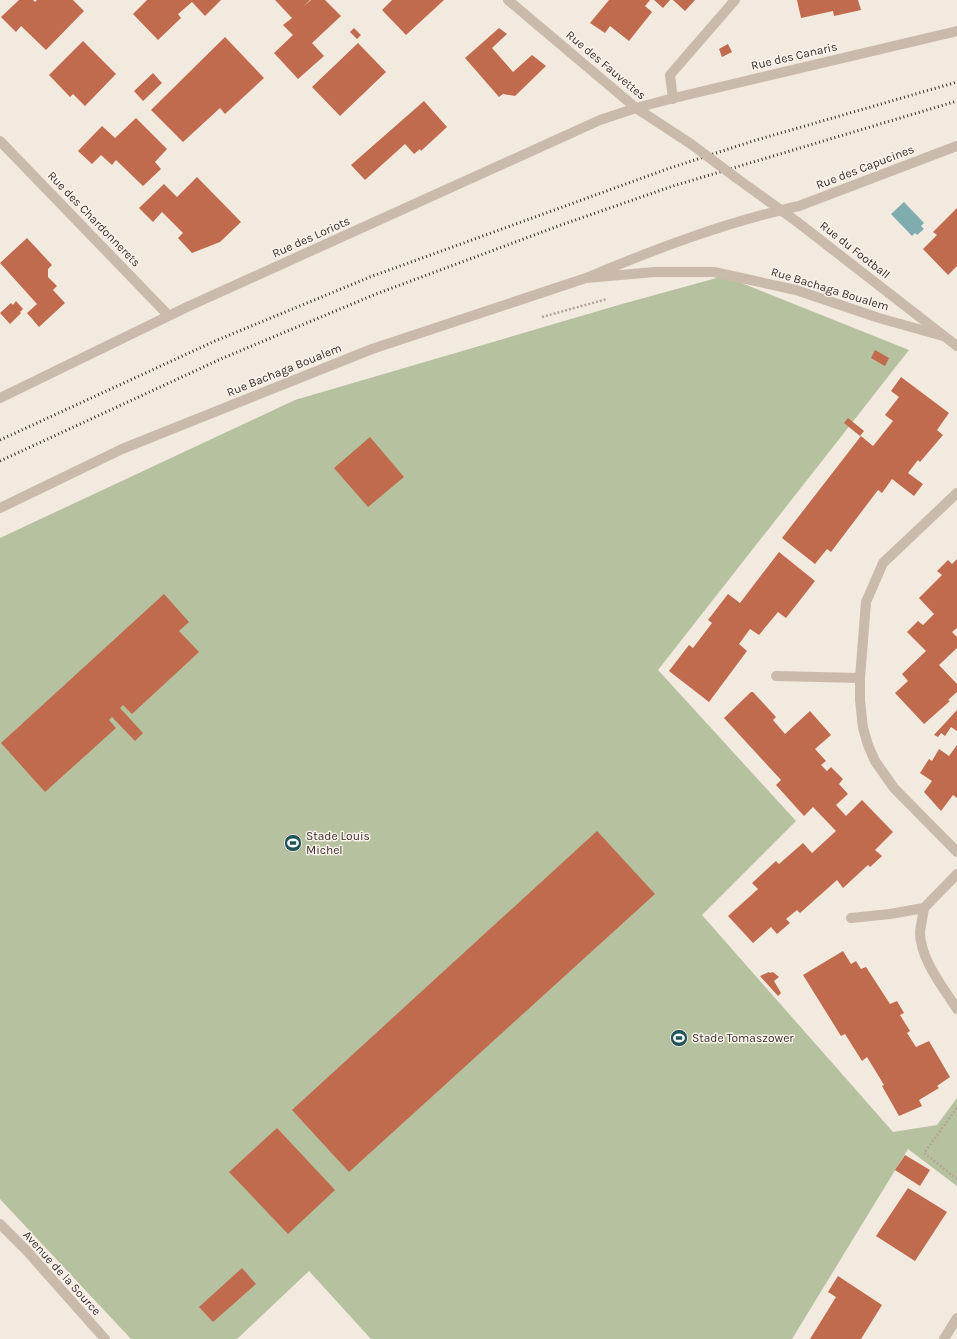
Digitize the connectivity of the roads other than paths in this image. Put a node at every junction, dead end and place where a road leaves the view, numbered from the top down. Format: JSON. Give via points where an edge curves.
{"nodes":[{"id":1,"x":508,"y":0,"type":"edge"},
{"id":2,"x":735,"y":0,"type":"edge"},
{"id":3,"x":957,"y":31,"type":"edge"},
{"id":4,"x":673,"y":99,"type":"junction"},
{"id":5,"x":636,"y":108,"type":"junction"},
{"id":6,"x":0,"y":141,"type":"edge"},
{"id":7,"x":957,"y":146,"type":"edge"},
{"id":8,"x":735,"y":177,"type":"joint"},
{"id":9,"x":781,"y":210,"type":"junction"},
{"id":10,"x":586,"y":278,"type":"junction"},
{"id":11,"x":169,"y":316,"type":"junction"},
{"id":12,"x":945,"y":336,"type":"junction"},
{"id":13,"x":957,"y":346,"type":"edge"},
{"id":14,"x":0,"y":398,"type":"edge"},
{"id":15,"x":957,"y":493,"type":"edge"},
{"id":16,"x":0,"y":508,"type":"edge"},
{"id":17,"x":776,"y":676,"type":"dead end"},
{"id":18,"x":860,"y":678,"type":"junction"},
{"id":19,"x":957,"y":852,"type":"edge"},
{"id":20,"x":957,"y":874,"type":"edge"},
{"id":21,"x":924,"y":908,"type":"junction"},
{"id":22,"x":851,"y":918,"type":"dead end"},
{"id":23,"x":957,"y":1009,"type":"edge"},
{"id":24,"x":0,"y":1224,"type":"edge"},
{"id":25,"x":957,"y":1318,"type":"edge"},
{"id":26,"x":105,"y":1339,"type":"edge"},
{"id":27,"x":944,"y":1339,"type":"edge"}],
"edges":[{"from":1,"to":5,"type":"street","name":"Rue des Fauvettes"},
{"from":2,"to":4,"type":"street","via":[[670,75]]},
{"from":3,"to":4,"type":"street","name":"Rue des Canaris"},
{"from":4,"to":5,"type":"street","name":"Rue des Canaris"},
{"from":5,"to":8,"type":"street","name":"Rue des Fauvettes","bridge":true},
{"from":5,"to":11,"type":"street","name":"Rue des Loriots","via":[[600,120]]},
{"from":6,"to":11,"type":"street","name":"Rue des Chardonnerets"},
{"from":7,"to":9,"type":"street","name":"Rue des Capucines","via":[[799,206]]},
{"from":8,"to":9,"type":"street","name":"Rue du Football"},
{"from":9,"to":10,"type":"street","name":"Rue Bachaga Boualem","via":[[648,252]]},
{"from":9,"to":12,"type":"street","name":"Rue du Football"},
{"from":10,"to":12,"type":"street","name":"Rue Bachaga Boualem","via":[[655,272],[714,272],[796,290],[879,318]]},
{"from":10,"to":16,"type":"street","name":"Rue Bachaga Boualem","via":[[365,352],[122,449]]},
{"from":11,"to":14,"type":"street","name":"Rue des Loriots"},
{"from":12,"to":13,"type":"street","name":"Rue du Football"},
{"from":15,"to":18,"type":"street","via":[[883,563],[866,602]]},
{"from":17,"to":18,"type":"street"},
{"from":18,"to":19,"type":"street","via":[[863,728],[875,760],[894,788]]},
{"from":20,"to":21,"type":"street"},
{"from":21,"to":22,"type":"street"},
{"from":21,"to":23,"type":"street","via":[[920,932],[922,946],[926,958]]},
{"from":24,"to":26,"type":"street","name":"Avenue de la Source"},
{"from":25,"to":27,"type":"street"}]}
